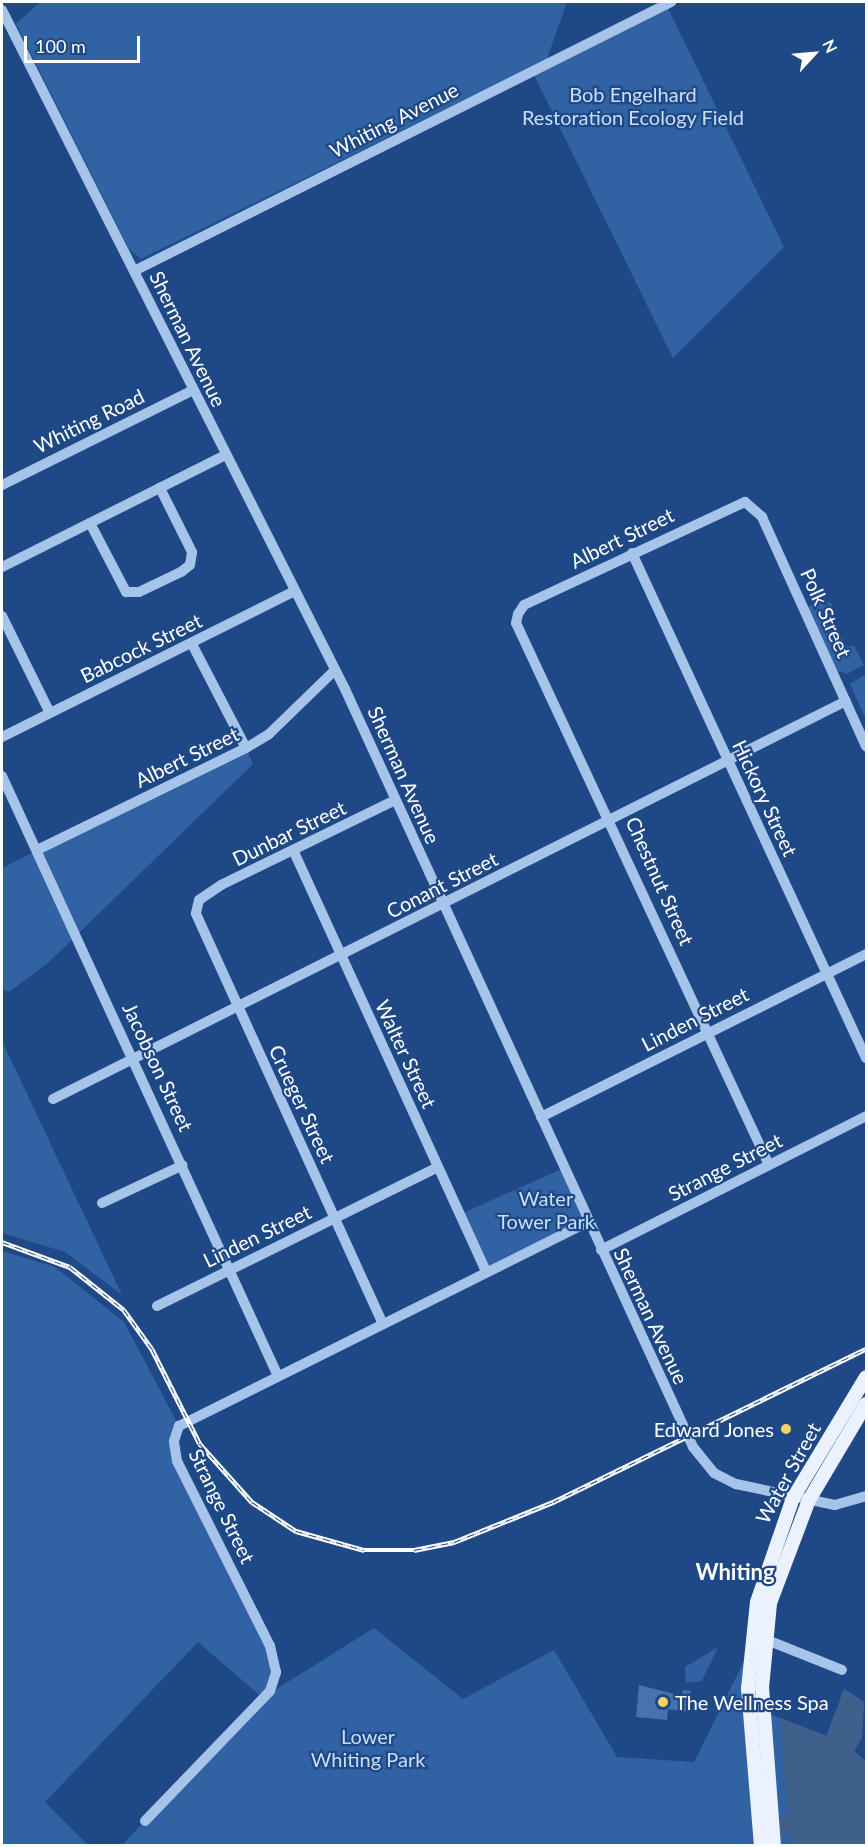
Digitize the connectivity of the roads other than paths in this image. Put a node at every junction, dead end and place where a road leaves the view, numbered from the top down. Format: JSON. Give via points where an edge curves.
{"nodes":[{"id":1,"x":671,"y":2,"type":"edge"},
{"id":2,"x":2,"y":10,"type":"edge"},
{"id":3,"x":134,"y":271,"type":"junction"},
{"id":4,"x":193,"y":390,"type":"junction"},
{"id":5,"x":226,"y":455,"type":"junction"},
{"id":6,"x":2,"y":485,"type":"edge"},
{"id":7,"x":160,"y":488,"type":"junction"},
{"id":8,"x":745,"y":502,"type":"joint"},
{"id":9,"x":90,"y":523,"type":"junction"},
{"id":10,"x":632,"y":554,"type":"junction"},
{"id":11,"x":2,"y":567,"type":"edge"},
{"id":12,"x":295,"y":591,"type":"junction"},
{"id":13,"x":518,"y":614,"type":"joint"},
{"id":14,"x":2,"y":616,"type":"edge"},
{"id":15,"x":192,"y":644,"type":"junction"},
{"id":16,"x":335,"y":670,"type":"junction"},
{"id":17,"x":846,"y":701,"type":"junction"},
{"id":18,"x":50,"y":713,"type":"junction"},
{"id":19,"x":2,"y":737,"type":"edge"},
{"id":20,"x":867,"y":746,"type":"edge"},
{"id":21,"x":246,"y":748,"type":"junction"},
{"id":22,"x":729,"y":761,"type":"junction"},
{"id":23,"x":2,"y":776,"type":"edge"},
{"id":24,"x":395,"y":800,"type":"junction"},
{"id":25,"x":612,"y":819,"type":"junction"},
{"id":26,"x":37,"y":850,"type":"junction"},
{"id":27,"x":294,"y":852,"type":"junction"},
{"id":28,"x":199,"y":900,"type":"joint"},
{"id":29,"x":443,"y":904,"type":"junction"},
{"id":30,"x":867,"y":954,"type":"edge"},
{"id":31,"x":341,"y":956,"type":"junction"},
{"id":32,"x":826,"y":974,"type":"junction"},
{"id":33,"x":237,"y":1008,"type":"junction"},
{"id":34,"x":708,"y":1032,"type":"junction"},
{"id":35,"x":867,"y":1058,"type":"edge"},
{"id":36,"x":134,"y":1059,"type":"junction"},
{"id":37,"x":53,"y":1099,"type":"dead end"},
{"id":38,"x":867,"y":1116,"type":"edge"},
{"id":39,"x":541,"y":1117,"type":"junction"},
{"id":40,"x":183,"y":1165,"type":"junction"},
{"id":41,"x":769,"y":1165,"type":"junction"},
{"id":42,"x":438,"y":1167,"type":"junction"},
{"id":43,"x":102,"y":1203,"type":"dead end"},
{"id":44,"x":335,"y":1218,"type":"junction"},
{"id":45,"x":588,"y":1222,"type":"junction"},
{"id":46,"x":601,"y":1250,"type":"junction"},
{"id":47,"x":230,"y":1269,"type":"junction"},
{"id":48,"x":486,"y":1271,"type":"junction"},
{"id":49,"x":157,"y":1306,"type":"dead end"},
{"id":50,"x":382,"y":1322,"type":"junction"},
{"id":51,"x":277,"y":1374,"type":"junction"},
{"id":52,"x":867,"y":1377,"type":"edge"},
{"id":53,"x":867,"y":1404,"type":"edge"},
{"id":54,"x":867,"y":1496,"type":"edge"},
{"id":55,"x":793,"y":1498,"type":"junction"},
{"id":56,"x":809,"y":1500,"type":"junction"},
{"id":57,"x":757,"y":1637,"type":"junction"},
{"id":58,"x":842,"y":1671,"type":"dead end"},
{"id":59,"x":145,"y":1821,"type":"dead end"},
{"id":60,"x":766,"y":1824,"type":"junction"},
{"id":61,"x":761,"y":1845,"type":"edge"},
{"id":62,"x":774,"y":1845,"type":"edge"}],
"edges":[{"from":1,"to":3,"type":"street","name":"Whiting Avenue"},
{"from":2,"to":3,"type":"street","name":"Sherman Avenue"},
{"from":3,"to":4,"type":"street","name":"Sherman Avenue"},
{"from":4,"to":5,"type":"street","name":"Sherman Avenue"},
{"from":4,"to":6,"type":"street","name":"Whiting Road"},
{"from":5,"to":7,"type":"street"},
{"from":5,"to":12,"type":"street","name":"Sherman Avenue"},
{"from":7,"to":9,"type":"street"},
{"from":7,"to":9,"type":"street","via":[[192,552],[190,565],[181,572],[139,592],[126,592]]},
{"from":8,"to":10,"type":"street","name":"Albert Street"},
{"from":8,"to":17,"type":"street","name":"Polk Street","via":[[762,517]]},
{"from":9,"to":11,"type":"street"},
{"from":10,"to":13,"type":"street","name":"Albert Street","via":[[524,605]]},
{"from":10,"to":22,"type":"street","name":"Hickory Street"},
{"from":12,"to":15,"type":"street","name":"Babcock Street"},
{"from":12,"to":16,"type":"street","name":"Sherman Avenue"},
{"from":13,"to":25,"type":"street","name":"Chestnut Street","via":[[516,623]]},
{"from":14,"to":18,"type":"street"},
{"from":15,"to":18,"type":"street","name":"Babcock Street"},
{"from":15,"to":21,"type":"street"},
{"from":16,"to":21,"type":"street","name":"Albert Street","via":[[269,734]]},
{"from":16,"to":24,"type":"street","name":"Sherman Avenue"},
{"from":17,"to":20,"type":"street","name":"Polk Street"},
{"from":17,"to":22,"type":"street","name":"Conant Street"},
{"from":18,"to":19,"type":"street","name":"Babcock Street"},
{"from":21,"to":26,"type":"street","name":"Albert Street"},
{"from":22,"to":25,"type":"street","name":"Conant Street"},
{"from":22,"to":32,"type":"street","name":"Hickory Street"},
{"from":23,"to":26,"type":"street","name":"Jacobson Street"},
{"from":24,"to":27,"type":"street","name":"Dunbar Street"},
{"from":24,"to":29,"type":"street","name":"Sherman Avenue"},
{"from":25,"to":29,"type":"street","name":"Conant Street"},
{"from":25,"to":34,"type":"street","name":"Chestnut Street"},
{"from":26,"to":36,"type":"street","name":"Jacobson Street"},
{"from":27,"to":28,"type":"street","name":"Dunbar Street"},
{"from":27,"to":31,"type":"street","name":"Walter Street"},
{"from":28,"to":33,"type":"street","name":"Crueger Street","via":[[200,924]]},
{"from":29,"to":31,"type":"street","name":"Conant Street"},
{"from":29,"to":39,"type":"street","name":"Sherman Avenue"},
{"from":30,"to":32,"type":"street","name":"Linden Street"},
{"from":31,"to":33,"type":"street","name":"Conant Street"},
{"from":31,"to":42,"type":"street","name":"Walter Street"},
{"from":32,"to":34,"type":"street","name":"Linden Street"},
{"from":32,"to":35,"type":"street","name":"Hickory Street"},
{"from":33,"to":36,"type":"street","name":"Conant Street"},
{"from":33,"to":44,"type":"street","name":"Crueger Street"},
{"from":34,"to":39,"type":"street","name":"Linden Street"},
{"from":34,"to":41,"type":"street","name":"Chestnut Street"},
{"from":36,"to":37,"type":"street","name":"Conant Street"},
{"from":36,"to":40,"type":"street","name":"Jacobson Street"},
{"from":38,"to":41,"type":"street","name":"Strange Street"},
{"from":39,"to":45,"type":"street","name":"Sherman Avenue"},
{"from":40,"to":43,"type":"street"},
{"from":40,"to":47,"type":"street","name":"Jacobson Street"},
{"from":41,"to":46,"type":"street","name":"Strange Street"},
{"from":42,"to":44,"type":"street","name":"Linden Street"},
{"from":42,"to":48,"type":"street","name":"Walter Street"},
{"from":44,"to":47,"type":"street","name":"Linden Street"},
{"from":44,"to":50,"type":"street","name":"Crueger Street"},
{"from":45,"to":46,"type":"street","name":"Sherman Avenue"},
{"from":45,"to":48,"type":"street","name":"Strange Street"},
{"from":46,"to":55,"type":"street","name":"Sherman Avenue","via":[[699,1456],[729,1482]]},
{"from":47,"to":49,"type":"street","name":"Linden Street"},
{"from":47,"to":51,"type":"street","name":"Jacobson Street"},
{"from":48,"to":50,"type":"street","name":"Strange Street"},
{"from":50,"to":51,"type":"street","name":"Strange Street"},
{"from":51,"to":59,"type":"street","name":"Strange Street","via":[[187,1419],[174,1441],[182,1471],[272,1651],[273,1683]]},
{"from":52,"to":55,"type":"main road","name":"Water Street"},
{"from":53,"to":56,"type":"main road","name":"Water Street"},
{"from":54,"to":56,"type":"street","name":"Sherman Avenue","via":[[841,1504]]},
{"from":55,"to":56,"type":"street","name":"Sherman Avenue"},
{"from":55,"to":57,"type":"main road","name":"Water Street","via":[[764,1569]]},
{"from":56,"to":57,"type":"main road","name":"Water Street","via":[[778,1573]]},
{"from":57,"to":58,"type":"street"},
{"from":57,"to":60,"type":"main road","name":"Water Street"},
{"from":57,"to":60,"type":"main road","name":"Water Street","via":[[749,1706]]},
{"from":60,"to":61,"type":"main road","name":"Water Street"},
{"from":60,"to":62,"type":"main road","name":"Water Street"}]}
